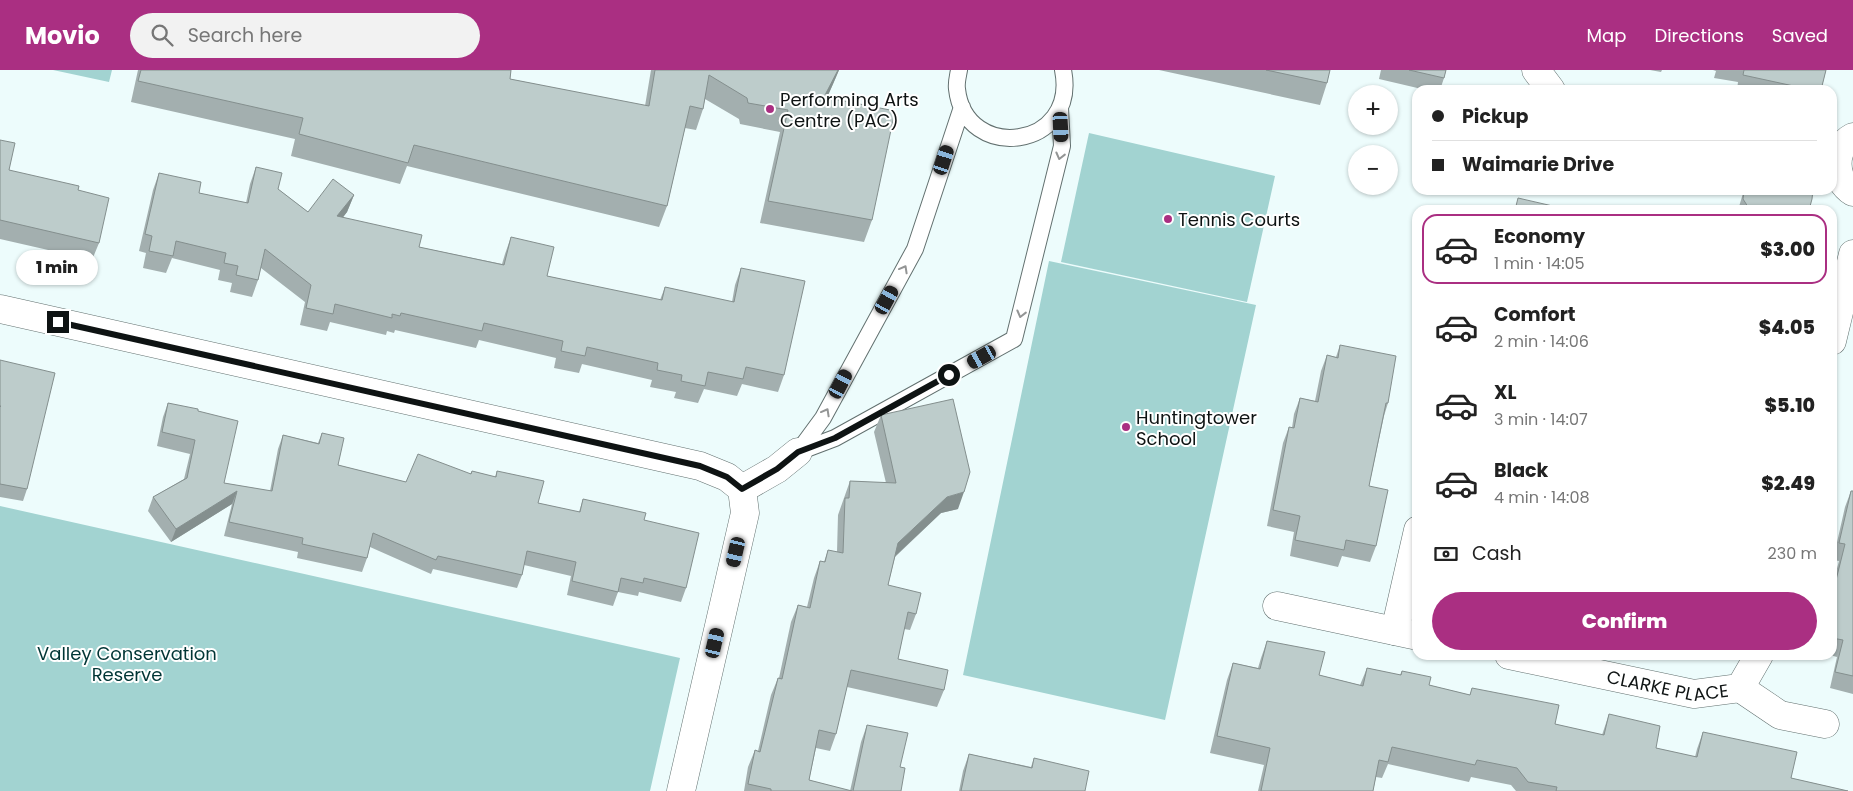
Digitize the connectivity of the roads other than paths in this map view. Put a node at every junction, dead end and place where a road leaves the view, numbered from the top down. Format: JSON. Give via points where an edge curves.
{"nodes":[{"id":1,"x":959,"y":70,"type":"edge"},
{"id":2,"x":1536,"y":70,"type":"edge"},
{"id":3,"x":1067,"y":74,"type":"edge"},
{"id":4,"x":1547,"y":85,"type":"edge"},
{"id":5,"x":962,"y":107,"type":"junction"},
{"id":6,"x":1060,"y":108,"type":"junction"},
{"id":7,"x":1841,"y":150,"type":"edge"},
{"id":8,"x":1853,"y":192,"type":"edge"},
{"id":9,"x":1853,"y":254,"type":"edge"},
{"id":10,"x":0,"y":309,"type":"edge"},
{"id":11,"x":1837,"y":320,"type":"edge"},
{"id":12,"x":798,"y":452,"type":"junction"},
{"id":13,"x":742,"y":489,"type":"junction"},
{"id":14,"x":1412,"y":582,"type":"edge"},
{"id":15,"x":1276,"y":606,"type":"dead end"},
{"id":16,"x":1406,"y":634,"type":"edge"},
{"id":17,"x":1533,"y":660,"type":"edge"},
{"id":18,"x":1756,"y":660,"type":"edge"},
{"id":19,"x":1740,"y":688,"type":"junction"},
{"id":20,"x":1825,"y":724,"type":"dead end"},
{"id":21,"x":681,"y":791,"type":"edge"}],
"edges":[{"from":1,"to":5,"type":"lane","via":[[957,88]]},
{"from":2,"to":4,"type":"street"},
{"from":3,"to":6,"type":"lane"},
{"from":5,"to":6,"type":"lane","via":[[974,124],[991,135],[1011,139],[1031,136],[1048,124]]},
{"from":12,"to":5,"type":"lane","one_way":true,"via":[[823,418],[914,249]]},
{"from":6,"to":12,"type":"lane","one_way":true,"via":[[1062,146],[1014,339],[835,438]]},
{"from":7,"to":8,"type":"street","via":[[1838,172],[1842,182]]},
{"from":9,"to":11,"type":"street"},
{"from":10,"to":13,"type":"street","via":[[700,466],[727,477]]},
{"from":12,"to":13,"type":"street","via":[[777,469]]},
{"from":13,"to":21,"type":"street","via":[[745,513]]},
{"from":14,"to":16,"type":"street"},
{"from":15,"to":16,"type":"street"},
{"from":17,"to":19,"type":"street","name":"CLARKE PLACE","via":[[1694,694]]},
{"from":18,"to":19,"type":"street","name":"CLARKE PLACE"},
{"from":19,"to":20,"type":"street","name":"CLARKE PLACE","via":[[1780,715]]}]}
